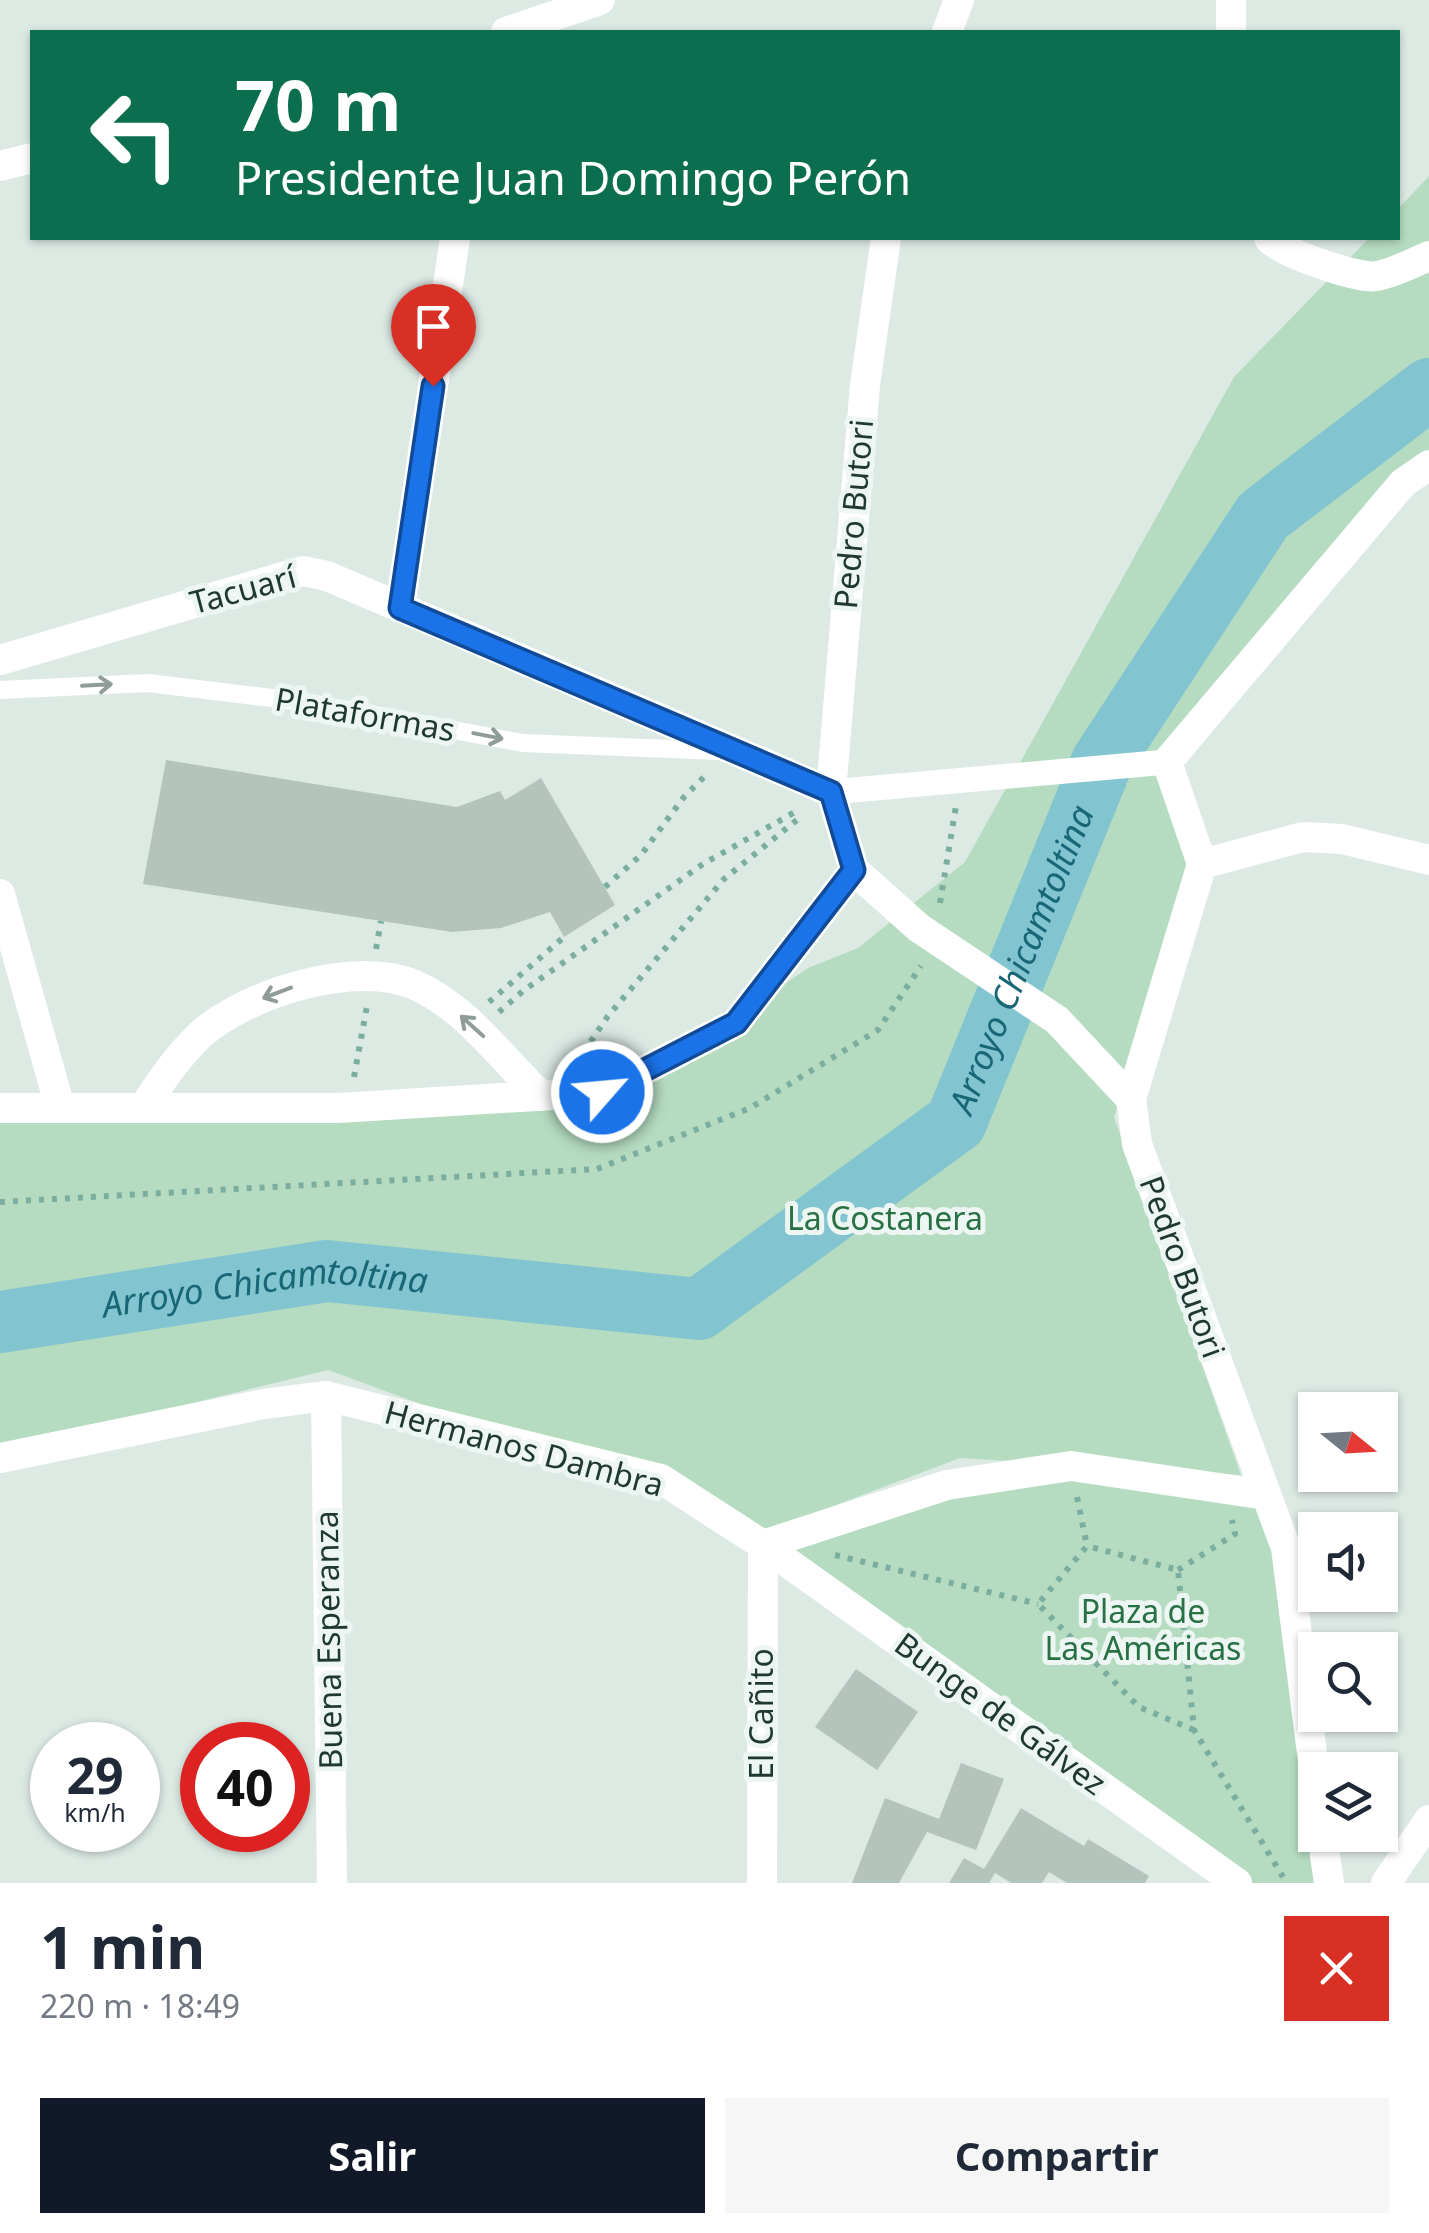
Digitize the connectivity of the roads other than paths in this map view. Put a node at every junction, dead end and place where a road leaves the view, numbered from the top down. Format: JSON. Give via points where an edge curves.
{"nodes":[{"id":1,"x":600,"y":0,"type":"edge"},
{"id":2,"x":958,"y":0,"type":"edge"},
{"id":3,"x":1232,"y":0,"type":"edge"},
{"id":4,"x":512,"y":30,"type":"edge"},
{"id":5,"x":948,"y":30,"type":"edge"},
{"id":6,"x":1231,"y":30,"type":"edge"},
{"id":7,"x":30,"y":158,"type":"edge"},
{"id":8,"x":0,"y":166,"type":"edge"},
{"id":9,"x":455,"y":240,"type":"edge"},
{"id":10,"x":886,"y":240,"type":"edge"},
{"id":11,"x":1270,"y":240,"type":"edge"},
{"id":12,"x":1429,"y":256,"type":"edge"},
{"id":13,"x":1429,"y":466,"type":"edge"},
{"id":14,"x":400,"y":608,"type":"junction"},
{"id":15,"x":0,"y":660,"type":"edge"},
{"id":16,"x":0,"y":690,"type":"edge"},
{"id":17,"x":730,"y":752,"type":"junction"},
{"id":18,"x":1167,"y":762,"type":"junction"},
{"id":19,"x":831,"y":792,"type":"junction"},
{"id":20,"x":1429,"y":860,"type":"edge"},
{"id":21,"x":1202,"y":864,"type":"junction"},
{"id":22,"x":854,"y":870,"type":"junction"},
{"id":23,"x":0,"y":894,"type":"edge"},
{"id":24,"x":548,"y":1095,"type":"junction"},
{"id":25,"x":1131,"y":1099,"type":"junction"},
{"id":26,"x":60,"y":1107,"type":"junction"},
{"id":27,"x":0,"y":1108,"type":"edge"},
{"id":28,"x":144,"y":1108,"type":"junction"},
{"id":29,"x":326,"y":1396,"type":"junction"},
{"id":30,"x":0,"y":1458,"type":"edge"},
{"id":31,"x":1266,"y":1495,"type":"junction"},
{"id":32,"x":763,"y":1545,"type":"junction"},
{"id":33,"x":1312,"y":1752,"type":"edge"},
{"id":34,"x":1429,"y":1820,"type":"edge"},
{"id":35,"x":1324,"y":1852,"type":"edge"},
{"id":36,"x":332,"y":1883,"type":"edge"},
{"id":37,"x":762,"y":1883,"type":"edge"},
{"id":38,"x":1237,"y":1883,"type":"edge"},
{"id":39,"x":1328,"y":1883,"type":"edge"},
{"id":40,"x":1386,"y":1883,"type":"edge"}],
"edges":[{"from":1,"to":4,"type":"street"},
{"from":2,"to":5,"type":"street"},
{"from":3,"to":6,"type":"street"},
{"from":7,"to":8,"type":"street"},
{"from":9,"to":14,"type":"street"},
{"from":10,"to":19,"type":"street","name":"Pedro Butori","via":[[865,385]]},
{"from":11,"to":12,"type":"street","via":[[1305,259],[1374,278]]},
{"from":13,"to":18,"type":"street","via":[[1403,483]]},
{"from":14,"to":15,"type":"street","name":"Tacuarí","via":[[304,571]]},
{"from":14,"to":17,"type":"street","name":"Tacuarí"},
{"from":16,"to":17,"type":"lane","name":"Plataformas","one_way":true,"via":[[148,683],[305,702],[523,743]]},
{"from":17,"to":19,"type":"street","name":"Tacuarí"},
{"from":18,"to":19,"type":"street","name":"Tacuarí"},
{"from":18,"to":21,"type":"street"},
{"from":19,"to":22,"type":"street"},
{"from":20,"to":21,"type":"street","via":[[1313,837]]},
{"from":21,"to":25,"type":"street","name":"Pedro Butori"},
{"from":22,"to":24,"type":"street","via":[[736,1023],[602,1092]]},
{"from":22,"to":25,"type":"street","via":[[919,928],[1058,1020]]},
{"from":23,"to":26,"type":"street"},
{"from":24,"to":28,"type":"street","via":[[349,1108]]},
{"from":24,"to":28,"type":"street","one_way":true,"via":[[450,1005],[413,983],[359,976],[306,982],[252,1002],[203,1033],[168,1069]]},
{"from":25,"to":31,"type":"street","name":"Pedro Butori","via":[[1137,1144]]},
{"from":26,"to":27,"type":"street"},
{"from":26,"to":28,"type":"street"},
{"from":29,"to":30,"type":"street","name":"Hermanos Dambra"},
{"from":29,"to":32,"type":"street","name":"Hermanos Dambra","via":[[661,1479]]},
{"from":29,"to":36,"type":"street","name":"Buena Esperanza"},
{"from":31,"to":32,"type":"street","via":[[1071,1466],[947,1485]]},
{"from":31,"to":33,"type":"street","name":"Pedro Butori","via":[[1286,1548]]},
{"from":32,"to":37,"type":"street","name":"El Cañito"},
{"from":32,"to":38,"type":"street","name":"Bunge de Gálvez"},
{"from":34,"to":40,"type":"street"},
{"from":35,"to":39,"type":"street"}]}
